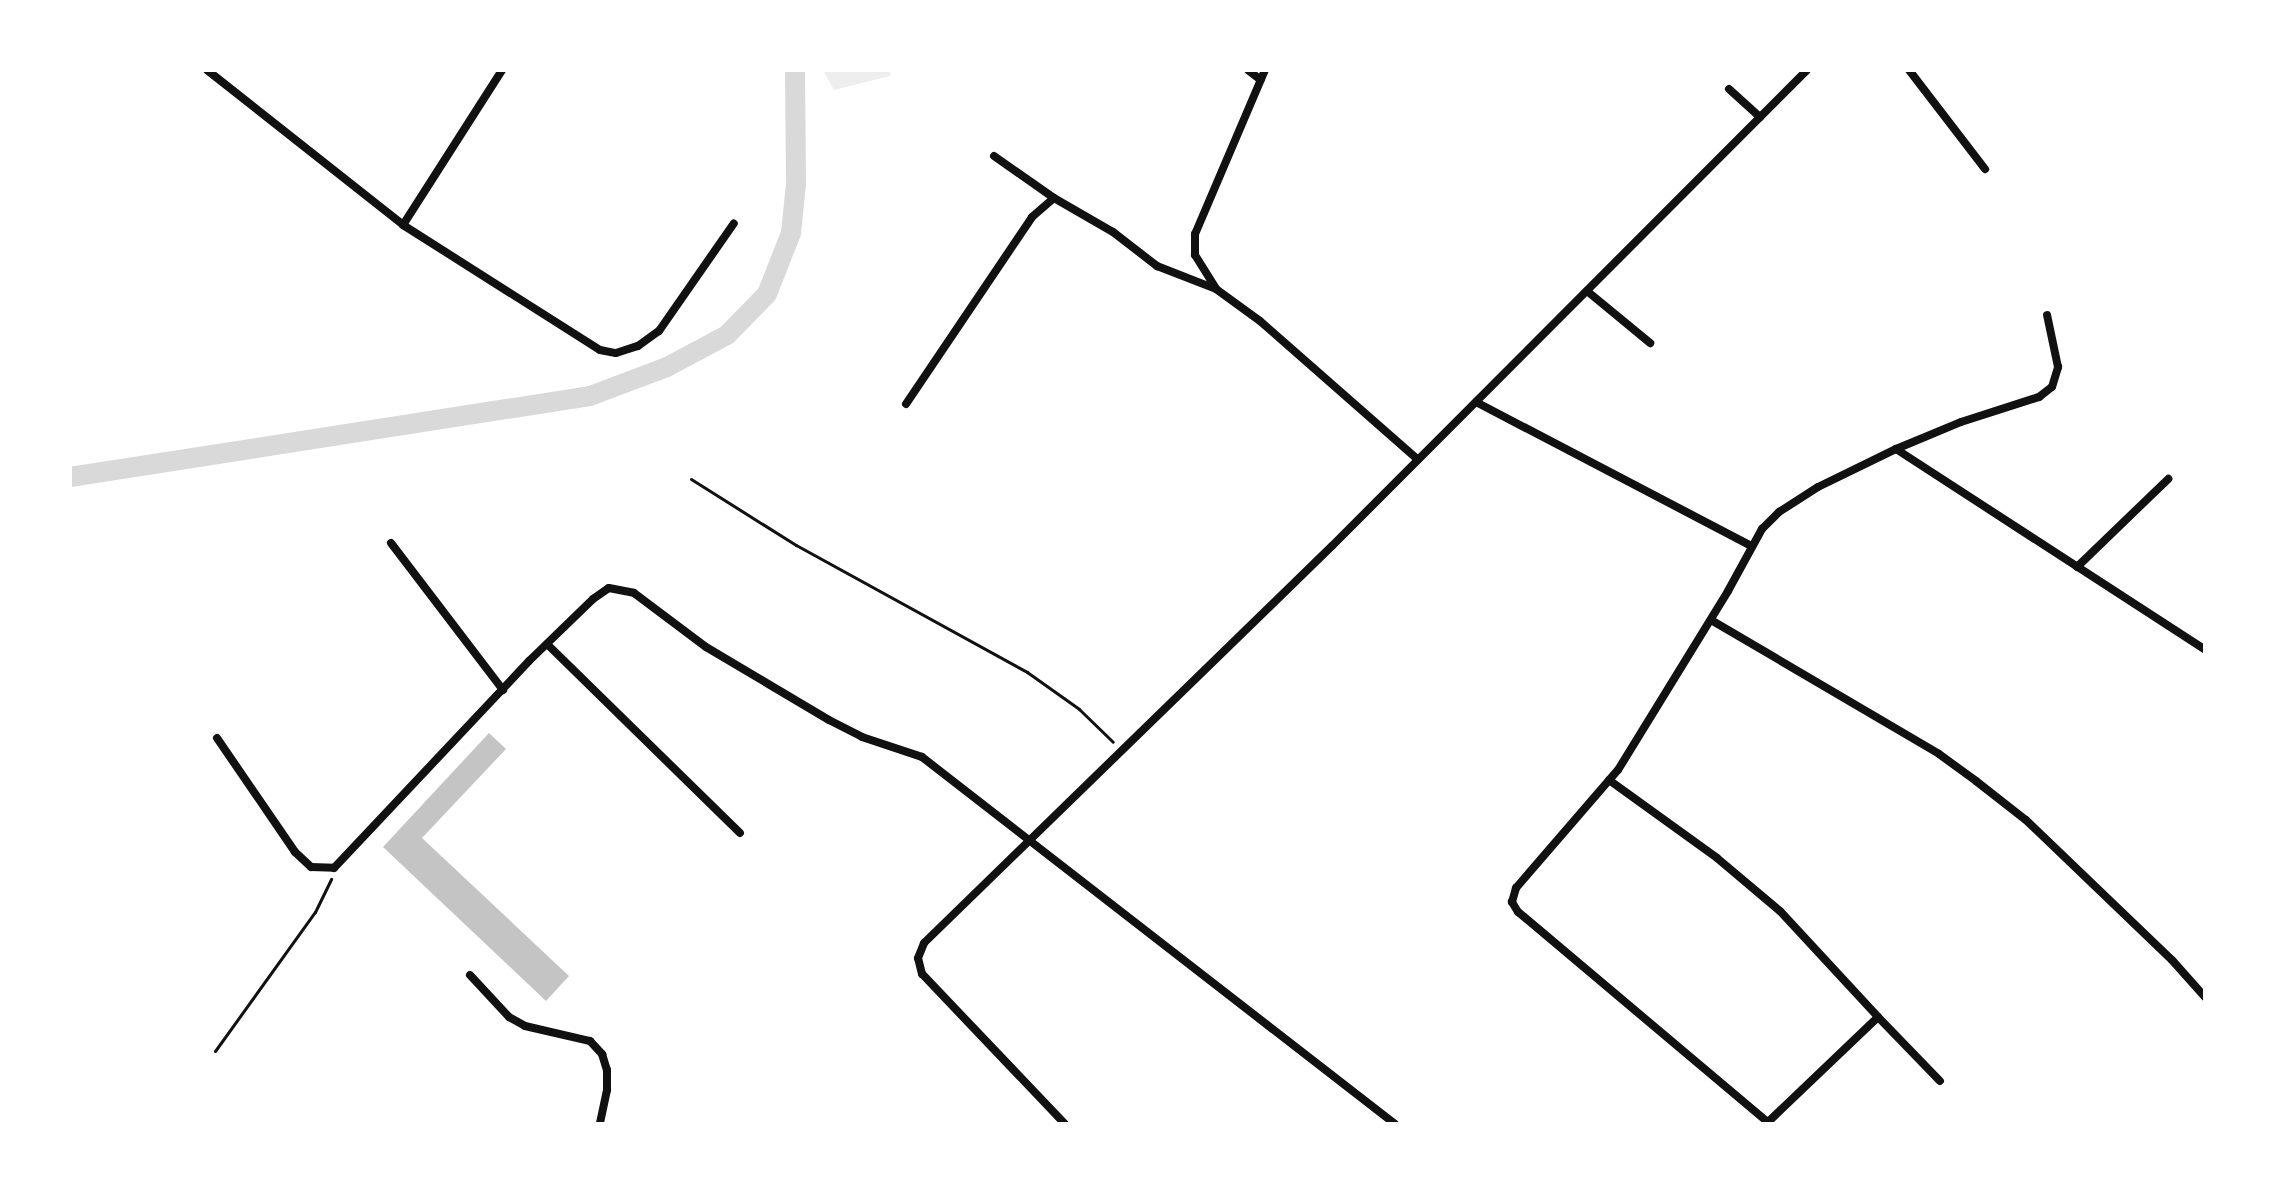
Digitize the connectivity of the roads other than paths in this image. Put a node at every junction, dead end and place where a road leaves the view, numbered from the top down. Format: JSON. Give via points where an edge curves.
{"nodes":[{"id":1,"x":207,"y":70,"type":"edge"},
{"id":2,"x":502,"y":70,"type":"edge"},
{"id":3,"x":1248,"y":70,"type":"edge"},
{"id":4,"x":1265,"y":70,"type":"edge"},
{"id":5,"x":1807,"y":70,"type":"edge"},
{"id":6,"x":1909,"y":70,"type":"edge"},
{"id":7,"x":1261,"y":80,"type":"junction"},
{"id":8,"x":1729,"y":89,"type":"dead end"},
{"id":9,"x":1760,"y":117,"type":"junction"},
{"id":10,"x":994,"y":156,"type":"dead end"},
{"id":11,"x":1985,"y":169,"type":"dead end"},
{"id":12,"x":1054,"y":198,"type":"junction"},
{"id":13,"x":734,"y":223,"type":"dead end"},
{"id":14,"x":403,"y":225,"type":"junction"},
{"id":15,"x":1216,"y":289,"type":"junction"},
{"id":16,"x":1587,"y":291,"type":"junction"},
{"id":17,"x":2047,"y":315,"type":"dead end"},
{"id":18,"x":1650,"y":343,"type":"dead end"},
{"id":19,"x":1476,"y":402,"type":"junction"},
{"id":20,"x":906,"y":404,"type":"dead end"},
{"id":21,"x":1896,"y":449,"type":"junction"},
{"id":22,"x":1418,"y":460,"type":"junction"},
{"id":23,"x":2168,"y":479,"type":"dead end"},
{"id":24,"x":391,"y":543,"type":"dead end"},
{"id":25,"x":1752,"y":546,"type":"junction"},
{"id":26,"x":2077,"y":567,"type":"junction"},
{"id":27,"x":1711,"y":620,"type":"junction"},
{"id":28,"x":547,"y":644,"type":"junction"},
{"id":29,"x":2205,"y":650,"type":"edge"},
{"id":30,"x":503,"y":690,"type":"junction"},
{"id":31,"x":217,"y":738,"type":"dead end"},
{"id":32,"x":1609,"y":780,"type":"junction"},
{"id":33,"x":740,"y":833,"type":"dead end"},
{"id":34,"x":1027,"y":841,"type":"junction"},
{"id":35,"x":470,"y":975,"type":"dead end"},
{"id":36,"x":2205,"y":997,"type":"edge"},
{"id":37,"x":1878,"y":1017,"type":"junction"},
{"id":38,"x":1940,"y":1081,"type":"dead end"},
{"id":39,"x":1769,"y":1123,"type":"edge"},
{"id":40,"x":600,"y":1124,"type":"edge"},
{"id":41,"x":1065,"y":1124,"type":"edge"},
{"id":42,"x":1395,"y":1124,"type":"edge"}],
"edges":[{"from":1,"to":14,"type":"street"},
{"from":2,"to":14,"type":"street"},
{"from":3,"to":7,"type":"street"},
{"from":4,"to":7,"type":"street"},
{"from":5,"to":9,"type":"street"},
{"from":6,"to":11,"type":"street"},
{"from":7,"to":15,"type":"street","via":[[1195,234],[1195,255]]},
{"from":8,"to":9,"type":"street"},
{"from":9,"to":16,"type":"street"},
{"from":10,"to":12,"type":"street"},
{"from":12,"to":15,"type":"street","via":[[1113,232],[1157,266]]},
{"from":12,"to":20,"type":"street","via":[[1032,217]]},
{"from":13,"to":14,"type":"street","via":[[659,331],[616,353],[600,350]]},
{"from":15,"to":22,"type":"street","via":[[1260,321]]},
{"from":16,"to":18,"type":"street"},
{"from":16,"to":19,"type":"street"},
{"from":17,"to":21,"type":"street","via":[[2058,367],[2052,387],[2039,397]]},
{"from":19,"to":22,"type":"street"},
{"from":19,"to":25,"type":"street"},
{"from":21,"to":25,"type":"street","via":[[1779,512]]},
{"from":21,"to":26,"type":"street"},
{"from":22,"to":34,"type":"street"},
{"from":23,"to":26,"type":"street"},
{"from":24,"to":30,"type":"street"},
{"from":25,"to":27,"type":"street"},
{"from":26,"to":29,"type":"street"},
{"from":27,"to":32,"type":"street"},
{"from":27,"to":36,"type":"street","via":[[1976,781],[2037,831]]},
{"from":28,"to":30,"type":"street"},
{"from":28,"to":33,"type":"street"},
{"from":28,"to":34,"type":"street","via":[[609,588],[634,593],[706,647],[829,720],[922,757]]},
{"from":30,"to":31,"type":"street","via":[[334,868],[311,867],[295,852]]},
{"from":32,"to":37,"type":"street","via":[[1780,911]]},
{"from":32,"to":39,"type":"street","via":[[1516,888],[1512,902]]},
{"from":34,"to":41,"type":"street","via":[[935,930],[918,958],[922,974]]},
{"from":34,"to":42,"type":"street"},
{"from":35,"to":40,"type":"street","via":[[509,1017],[525,1026],[590,1041],[602,1054],[607,1090]]},
{"from":37,"to":38,"type":"street"},
{"from":37,"to":39,"type":"street"}]}
